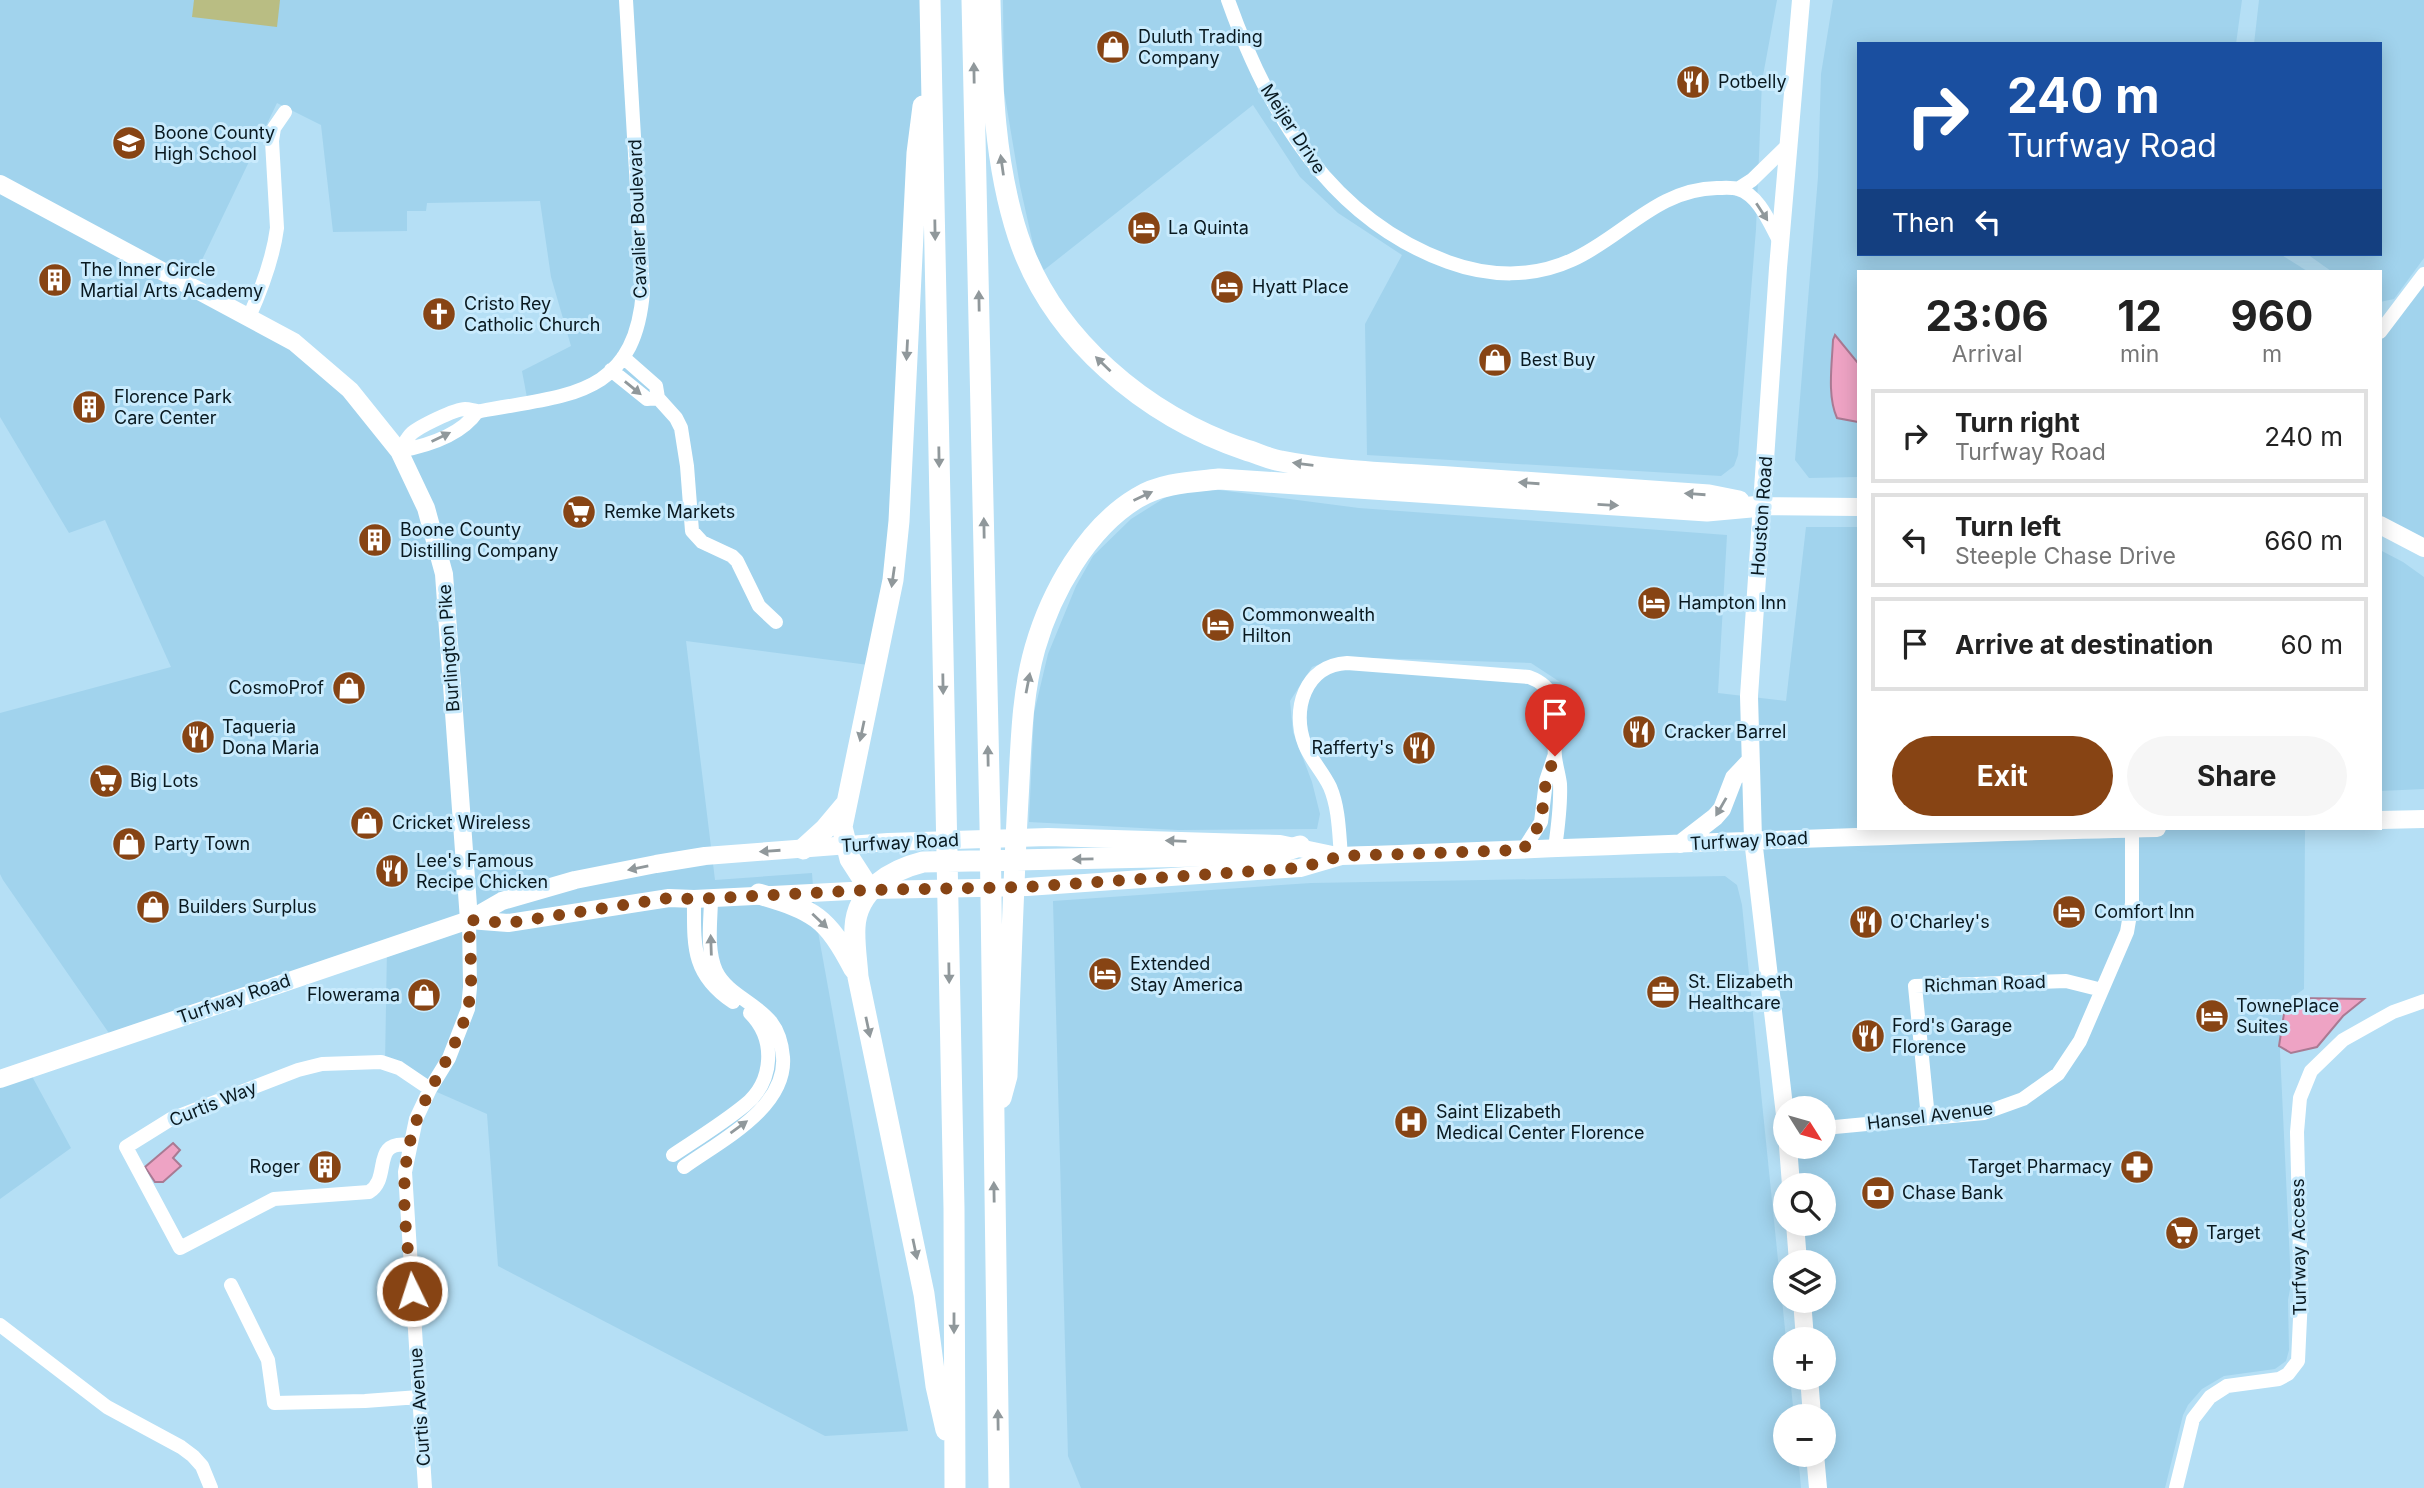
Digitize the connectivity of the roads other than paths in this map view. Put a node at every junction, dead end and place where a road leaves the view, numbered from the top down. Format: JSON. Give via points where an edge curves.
{"nodes":[{"id":1,"x":626,"y":0,"type":"edge"},
{"id":2,"x":930,"y":0,"type":"edge"},
{"id":3,"x":972,"y":0,"type":"edge"},
{"id":4,"x":990,"y":0,"type":"edge"},
{"id":5,"x":1228,"y":0,"type":"edge"},
{"id":6,"x":1801,"y":0,"type":"edge"},
{"id":7,"x":932,"y":63,"type":"junction"},
{"id":8,"x":285,"y":112,"type":"dead end"},
{"id":9,"x":1788,"y":145,"type":"junction"},
{"id":10,"x":0,"y":184,"type":"edge"},
{"id":11,"x":1738,"y":189,"type":"junction"},
{"id":12,"x":1780,"y":242,"type":"junction"},
{"id":13,"x":2424,"y":274,"type":"edge"},
{"id":14,"x":249,"y":317,"type":"junction"},
{"id":15,"x":2382,"y":329,"type":"edge"},
{"id":16,"x":623,"y":357,"type":"junction"},
{"id":17,"x":611,"y":370,"type":"junction"},
{"id":18,"x":658,"y":398,"type":"junction"},
{"id":19,"x":399,"y":451,"type":"junction"},
{"id":20,"x":1762,"y":506,"type":"junction"},
{"id":21,"x":1857,"y":507,"type":"edge"},
{"id":22,"x":2382,"y":526,"type":"edge"},
{"id":23,"x":2424,"y":548,"type":"edge"},
{"id":24,"x":776,"y":622,"type":"dead end"},
{"id":25,"x":1555,"y":756,"type":"junction"},
{"id":26,"x":1750,"y":761,"type":"junction"},
{"id":27,"x":847,"y":803,"type":"junction"},
{"id":28,"x":2424,"y":819,"type":"edge"},
{"id":29,"x":2382,"y":820,"type":"edge"},
{"id":30,"x":2063,"y":830,"type":"edge"},
{"id":31,"x":2132,"y":830,"type":"edge"},
{"id":32,"x":1754,"y":839,"type":"junction"},
{"id":33,"x":1680,"y":844,"type":"junction"},
{"id":34,"x":845,"y":846,"type":"junction"},
{"id":35,"x":1300,"y":846,"type":"junction"},
{"id":36,"x":1555,"y":848,"type":"junction"},
{"id":37,"x":803,"y":849,"type":"junction"},
{"id":38,"x":1523,"y":850,"type":"junction"},
{"id":39,"x":1341,"y":856,"type":"junction"},
{"id":40,"x":870,"y":890,"type":"junction"},
{"id":41,"x":759,"y":894,"type":"junction"},
{"id":42,"x":702,"y":898,"type":"junction"},
{"id":43,"x":1002,"y":903,"type":"junction"},
{"id":44,"x":469,"y":920,"type":"junction"},
{"id":45,"x":858,"y":977,"type":"junction"},
{"id":46,"x":2102,"y":990,"type":"junction"},
{"id":47,"x":2424,"y":1001,"type":"edge"},
{"id":48,"x":0,"y":1079,"type":"edge"},
{"id":49,"x":430,"y":1089,"type":"junction"},
{"id":50,"x":1783,"y":1096,"type":"edge"},
{"id":51,"x":1928,"y":1118,"type":"junction"},
{"id":52,"x":1836,"y":1127,"type":"edge"},
{"id":53,"x":409,"y":1145,"type":"junction"},
{"id":54,"x":673,"y":1155,"type":"dead end"},
{"id":55,"x":684,"y":1167,"type":"dead end"},
{"id":56,"x":231,"y":1285,"type":"dead end"},
{"id":57,"x":0,"y":1325,"type":"edge"},
{"id":58,"x":419,"y":1397,"type":"junction"},
{"id":59,"x":1816,"y":1467,"type":"edge"},
{"id":60,"x":955,"y":1479,"type":"edge"},
{"id":61,"x":211,"y":1488,"type":"edge"},
{"id":62,"x":425,"y":1488,"type":"edge"},
{"id":63,"x":999,"y":1488,"type":"edge"},
{"id":64,"x":1818,"y":1488,"type":"edge"},
{"id":65,"x":2176,"y":1488,"type":"edge"}],
"edges":[{"from":1,"to":16,"type":"street","name":"Cavalier Boulevard","via":[[643,291],[641,312]]},
{"from":2,"to":7,"type":"highway"},
{"from":43,"to":3,"type":"highway","one_way":true,"via":[[990,824]]},
{"from":20,"to":4,"type":"highway","one_way":true,"via":[[1709,495],[1367,472],[1279,461],[1180,422],[1140,397],[1070,330],[1035,277],[1018,237],[1004,184],[996,123]]},
{"from":5,"to":11,"type":"street","name":"Meijer Drive","via":[[1269,95],[1321,175],[1367,218],[1429,255],[1484,272],[1538,271],[1578,257],[1660,202],[1706,189]]},
{"from":6,"to":9,"type":"main road","name":"Houston Road"},
{"from":7,"to":27,"type":"highway","one_way":true,"via":[[919,123],[893,580]]},
{"from":7,"to":60,"type":"highway","one_way":true},
{"from":8,"to":14,"type":"street","via":[[272,141],[275,242]]},
{"from":9,"to":11,"type":"street"},
{"from":9,"to":12,"type":"main road","name":"Houston Road"},
{"from":10,"to":14,"type":"main road","name":"Burlington Pike"},
{"from":11,"to":12,"type":"street","one_way":true,"via":[[1762,209]]},
{"from":12,"to":20,"type":"main road","name":"Houston Road"},
{"from":13,"to":15,"type":"street"},
{"from":14,"to":19,"type":"main road","name":"Burlington Pike","via":[[294,342],[332,372]]},
{"from":16,"to":17,"type":"street","name":"Cavalier Boulevard"},
{"from":16,"to":18,"type":"street","via":[[656,386]]},
{"from":17,"to":18,"type":"street","one_way":true,"via":[[647,399]]},
{"from":17,"to":19,"type":"street","name":"Cavalier Boulevard","via":[[570,395],[477,412],[469,424],[420,447]]},
{"from":18,"to":24,"type":"street","via":[[681,428],[692,531],[702,542],[737,561],[759,606]]},
{"from":19,"to":44,"type":"main road","name":"Burlington Pike","via":[[425,508],[444,573]]},
{"from":20,"to":21,"type":"main road"},
{"from":20,"to":26,"type":"main road","name":"Houston Road","via":[[1749,696]]},
{"from":43,"to":20,"type":"highway","one_way":true,"via":[[1016,824],[1023,711],[1035,648],[1067,573],[1088,541],[1139,496],[1175,484],[1219,479],[1707,512]]},
{"from":22,"to":23,"type":"main road"},
{"from":25,"to":36,"type":"street","via":[[1560,782]]},
{"from":25,"to":38,"type":"street","via":[[1546,780],[1541,822]]},
{"from":25,"to":39,"type":"street","via":[[1557,716],[1554,702],[1539,681],[1333,663],[1307,687],[1301,726],[1304,743],[1330,786]]},
{"from":26,"to":32,"type":"main road","name":"Houston Road"},
{"from":26,"to":33,"type":"main road","one_way":true,"via":[[1734,778],[1715,817]]},
{"from":27,"to":34,"type":"highway","via":[[842,827]]},
{"from":27,"to":37,"type":"highway"},
{"from":28,"to":29,"type":"main road"},
{"from":30,"to":32,"type":"main road","name":"Turfway Road"},
{"from":31,"to":46,"type":"street","name":"Hansel Avenue","via":[[2131,918]]},
{"from":32,"to":33,"type":"main road","name":"Turfway Road"},
{"from":32,"to":50,"type":"main road","name":"Houston Road"},
{"from":33,"to":36,"type":"main road","name":"Turfway Road"},
{"from":35,"to":34,"type":"main road","name":"Turfway Road","one_way":true,"via":[[1048,837]]},
{"from":34,"to":37,"type":"main road","name":"Turfway Road"},
{"from":34,"to":40,"type":"highway"},
{"from":35,"to":39,"type":"main road","name":"Turfway Road"},
{"from":35,"to":40,"type":"highway","one_way":true,"via":[[1200,856],[923,862],[902,867]]},
{"from":36,"to":38,"type":"main road","name":"Turfway Road"},
{"from":37,"to":44,"type":"main road","name":"Turfway Road","one_way":true,"via":[[705,856],[575,880],[502,901]]},
{"from":38,"to":39,"type":"main road","name":"Turfway Road"},
{"from":39,"to":40,"type":"main road","name":"Turfway Road","via":[[1300,868],[1027,887]]},
{"from":40,"to":41,"type":"main road","name":"Turfway Road"},
{"from":40,"to":45,"type":"highway","via":[[855,925]]},
{"from":41,"to":42,"type":"main road","name":"Turfway Road"},
{"from":41,"to":45,"type":"highway","one_way":true,"via":[[815,915],[844,950]]},
{"from":42,"to":44,"type":"main road","name":"Turfway Road","via":[[669,898],[508,923]]},
{"from":42,"to":54,"type":"street","via":[[695,941],[705,977],[761,1025],[769,1053],[764,1079],[746,1104]]},
{"from":55,"to":42,"type":"street","one_way":true,"via":[[760,1112],[780,1084],[783,1067],[772,1023],[726,985],[715,968]]},
{"from":63,"to":43,"type":"highway","one_way":true,"via":[[993,1131],[1007,1076]]},
{"from":44,"to":48,"type":"main road","name":"Turfway Road"},
{"from":44,"to":49,"type":"street","name":"Curtis Avenue","via":[[468,1009],[449,1058]]},
{"from":45,"to":60,"type":"highway","one_way":true,"via":[[924,1294]]},
{"from":46,"to":51,"type":"street","name":"Hansel Avenue","via":[[2080,1041],[2048,1083],[2000,1109]]},
{"from":46,"to":51,"type":"street","name":"Richman Road","via":[[2066,981],[1915,986]]},
{"from":47,"to":65,"type":"street","name":"Turfway Access","via":[[2393,1012],[2343,1040],[2311,1071],[2300,1098],[2297,1132],[2298,1361],[2279,1379],[2227,1386],[2210,1396],[2193,1419]]},
{"from":49,"to":53,"type":"street","name":"Curtis Avenue"},
{"from":49,"to":53,"type":"street","name":"Curtis Way","via":[[381,1062],[322,1064],[171,1119],[126,1147],[180,1248],[274,1199],[369,1192],[377,1186],[391,1146]]},
{"from":51,"to":52,"type":"street","name":"Hansel Avenue"},
{"from":53,"to":58,"type":"street","name":"Curtis Avenue","via":[[405,1195]]},
{"from":56,"to":58,"type":"street","via":[[268,1360],[274,1403]]},
{"from":57,"to":61,"type":"street","via":[[107,1407],[193,1456]]},
{"from":58,"to":62,"type":"street","name":"Curtis Avenue"},
{"from":59,"to":64,"type":"main road"}]}
